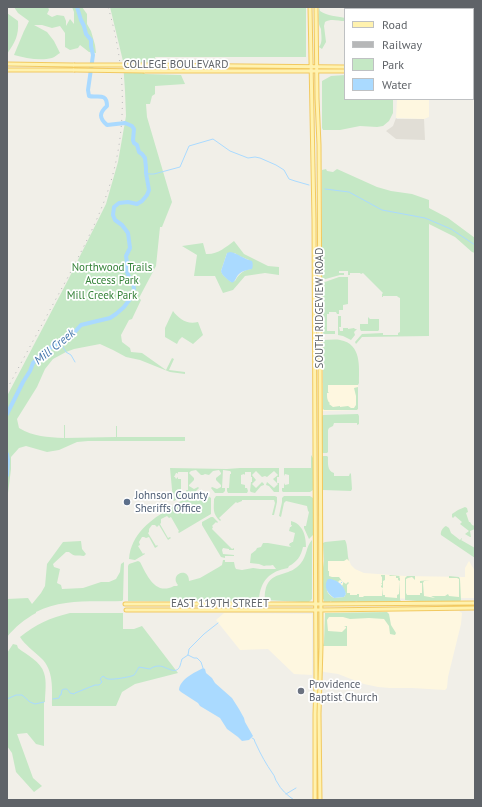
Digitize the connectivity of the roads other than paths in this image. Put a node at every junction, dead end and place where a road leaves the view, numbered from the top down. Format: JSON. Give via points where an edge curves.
{"nodes":[{"id":1,"x":310,"y":7,"type":"edge"},
{"id":2,"x":316,"y":7,"type":"edge"},
{"id":3,"x":7,"y":64,"type":"edge"},
{"id":4,"x":311,"y":67,"type":"junction"},
{"id":5,"x":317,"y":67,"type":"junction"},
{"id":6,"x":344,"y":67,"type":"edge"},
{"id":7,"x":7,"y":70,"type":"edge"},
{"id":8,"x":311,"y":72,"type":"junction"},
{"id":9,"x":317,"y":72,"type":"junction"},
{"id":10,"x":344,"y":72,"type":"edge"},
{"id":11,"x":475,"y":603,"type":"edge"},
{"id":12,"x":125,"y":604,"type":"dead end"},
{"id":13,"x":315,"y":604,"type":"junction"},
{"id":14,"x":321,"y":604,"type":"junction"},
{"id":15,"x":475,"y":608,"type":"edge"},
{"id":16,"x":126,"y":610,"type":"dead end"},
{"id":17,"x":315,"y":610,"type":"junction"},
{"id":18,"x":321,"y":610,"type":"junction"},
{"id":19,"x":315,"y":800,"type":"edge"},
{"id":20,"x":320,"y":800,"type":"edge"}],
"edges":[{"from":1,"to":4,"type":"main road","name":"SOUTH RIDGEVIEW ROAD"},
{"from":2,"to":5,"type":"main road","name":"SOUTH RIDGEVIEW ROAD"},
{"from":3,"to":4,"type":"main road","name":"COLLEGE BOULEVARD","bridge":true},
{"from":4,"to":5,"type":"main road","name":"COLLEGE BOULEVARD"},
{"from":4,"to":8,"type":"main road","name":"SOUTH RIDGEVIEW ROAD"},
{"from":5,"to":6,"type":"main road","name":"COLLEGE BOULEVARD"},
{"from":5,"to":9,"type":"main road","name":"SOUTH RIDGEVIEW ROAD"},
{"from":7,"to":8,"type":"main road","name":"COLLEGE BOULEVARD","bridge":true},
{"from":8,"to":9,"type":"main road","name":"COLLEGE BOULEVARD"},
{"from":8,"to":13,"type":"main road","name":"SOUTH RIDGEVIEW ROAD","via":[[314,176]]},
{"from":9,"to":10,"type":"main road","name":"COLLEGE BOULEVARD"},
{"from":9,"to":14,"type":"main road","name":"SOUTH RIDGEVIEW ROAD"},
{"from":11,"to":14,"type":"main road"},
{"from":12,"to":13,"type":"main road","name":"EAST 119TH STREET"},
{"from":13,"to":14,"type":"main road","name":"EAST 119TH STREET"},
{"from":13,"to":17,"type":"main road","name":"SOUTH RIDGEVIEW ROAD"},
{"from":14,"to":18,"type":"main road","name":"SOUTH RIDGEVIEW ROAD"},
{"from":15,"to":18,"type":"main road"},
{"from":16,"to":17,"type":"main road","name":"EAST 119TH STREET"},
{"from":17,"to":18,"type":"main road","name":"EAST 119TH STREET"},
{"from":17,"to":19,"type":"main road","name":"SOUTH RIDGEVIEW ROAD"},
{"from":18,"to":20,"type":"main road","name":"SOUTH RIDGEVIEW ROAD"}]}
